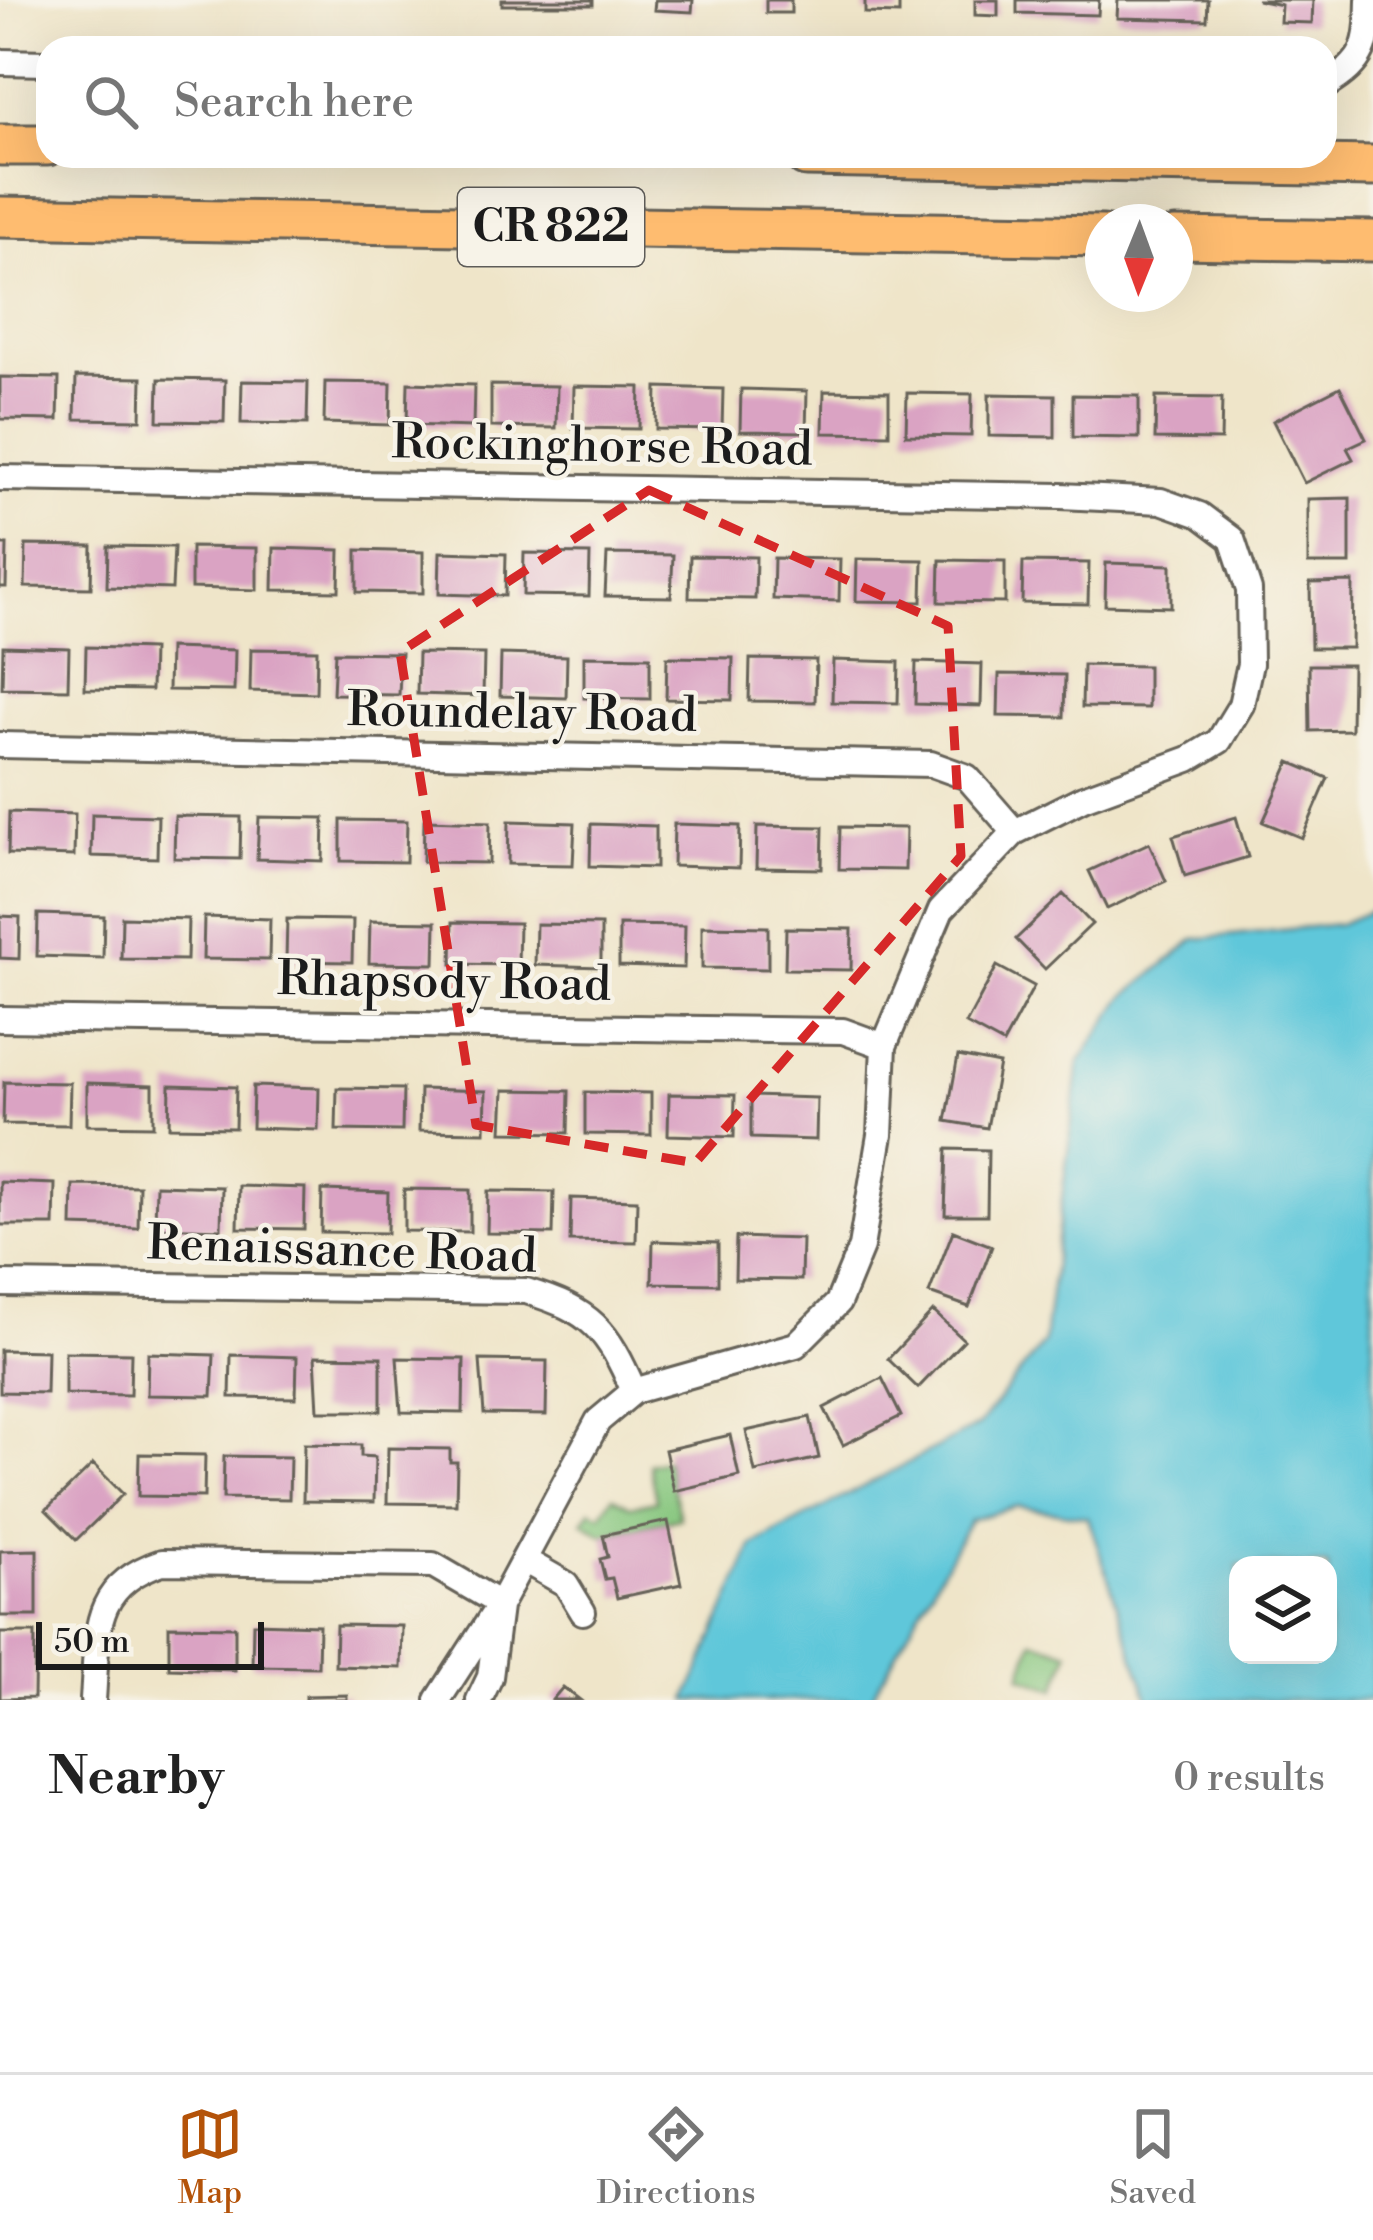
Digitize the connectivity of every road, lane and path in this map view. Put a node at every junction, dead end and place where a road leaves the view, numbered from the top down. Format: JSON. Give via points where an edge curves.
{"nodes":[{"id":1,"x":1370,"y":0,"type":"edge"},
{"id":2,"x":0,"y":62,"type":"edge"},
{"id":3,"x":36,"y":63,"type":"edge"},
{"id":4,"x":1337,"y":78,"type":"edge"},
{"id":5,"x":0,"y":145,"type":"edge"},
{"id":6,"x":36,"y":145,"type":"edge"},
{"id":7,"x":1337,"y":165,"type":"edge"},
{"id":8,"x":1373,"y":166,"type":"edge"},
{"id":9,"x":0,"y":217,"type":"edge"},
{"id":10,"x":1085,"y":236,"type":"edge"},
{"id":11,"x":1193,"y":238,"type":"edge"},
{"id":12,"x":1373,"y":241,"type":"edge"},
{"id":13,"x":0,"y":478,"type":"edge"},
{"id":14,"x":0,"y":746,"type":"edge"},
{"id":15,"x":1015,"y":832,"type":"junction"},
{"id":16,"x":0,"y":1019,"type":"edge"},
{"id":17,"x":884,"y":1046,"type":"junction"},
{"id":18,"x":0,"y":1284,"type":"edge"},
{"id":19,"x":634,"y":1391,"type":"junction"},
{"id":20,"x":524,"y":1560,"type":"junction"},
{"id":21,"x":500,"y":1604,"type":"junction"},
{"id":22,"x":583,"y":1612,"type":"dead end"},
{"id":23,"x":93,"y":1700,"type":"edge"},
{"id":24,"x":438,"y":1700,"type":"edge"},
{"id":25,"x":479,"y":1700,"type":"edge"}],
"edges":[{"from":1,"to":4,"type":"street","via":[[1369,44]]},
{"from":2,"to":3,"type":"street"},
{"from":5,"to":6,"type":"main road"},
{"from":7,"to":8,"type":"main road"},
{"from":9,"to":10,"type":"main road","number":"CR 822"},
{"from":11,"to":12,"type":"main road"},
{"from":13,"to":15,"type":"street","name":"Rockinghorse Road","via":[[1061,496],[1161,501],[1200,515],[1232,538],[1249,590],[1250,664],[1241,705],[1219,741],[1189,759]]},
{"from":14,"to":15,"type":"street","name":"Roundelay Road","via":[[931,764],[967,777]]},
{"from":15,"to":17,"type":"street","via":[[941,910]]},
{"from":16,"to":17,"type":"street","name":"Rhapsody Road","via":[[843,1031]]},
{"from":17,"to":19,"type":"street","via":[[880,1135],[861,1247],[838,1303],[796,1345]]},
{"from":18,"to":19,"type":"street","name":"Renaissance Road","via":[[526,1291],[587,1317],[611,1340]]},
{"from":19,"to":20,"type":"street","via":[[598,1421]]},
{"from":20,"to":21,"type":"street"},
{"from":20,"to":22,"type":"street","via":[[566,1584]]},
{"from":21,"to":23,"type":"street","via":[[434,1565],[162,1562],[122,1579],[107,1598]]},
{"from":21,"to":24,"type":"street"},
{"from":21,"to":25,"type":"street"}]}
